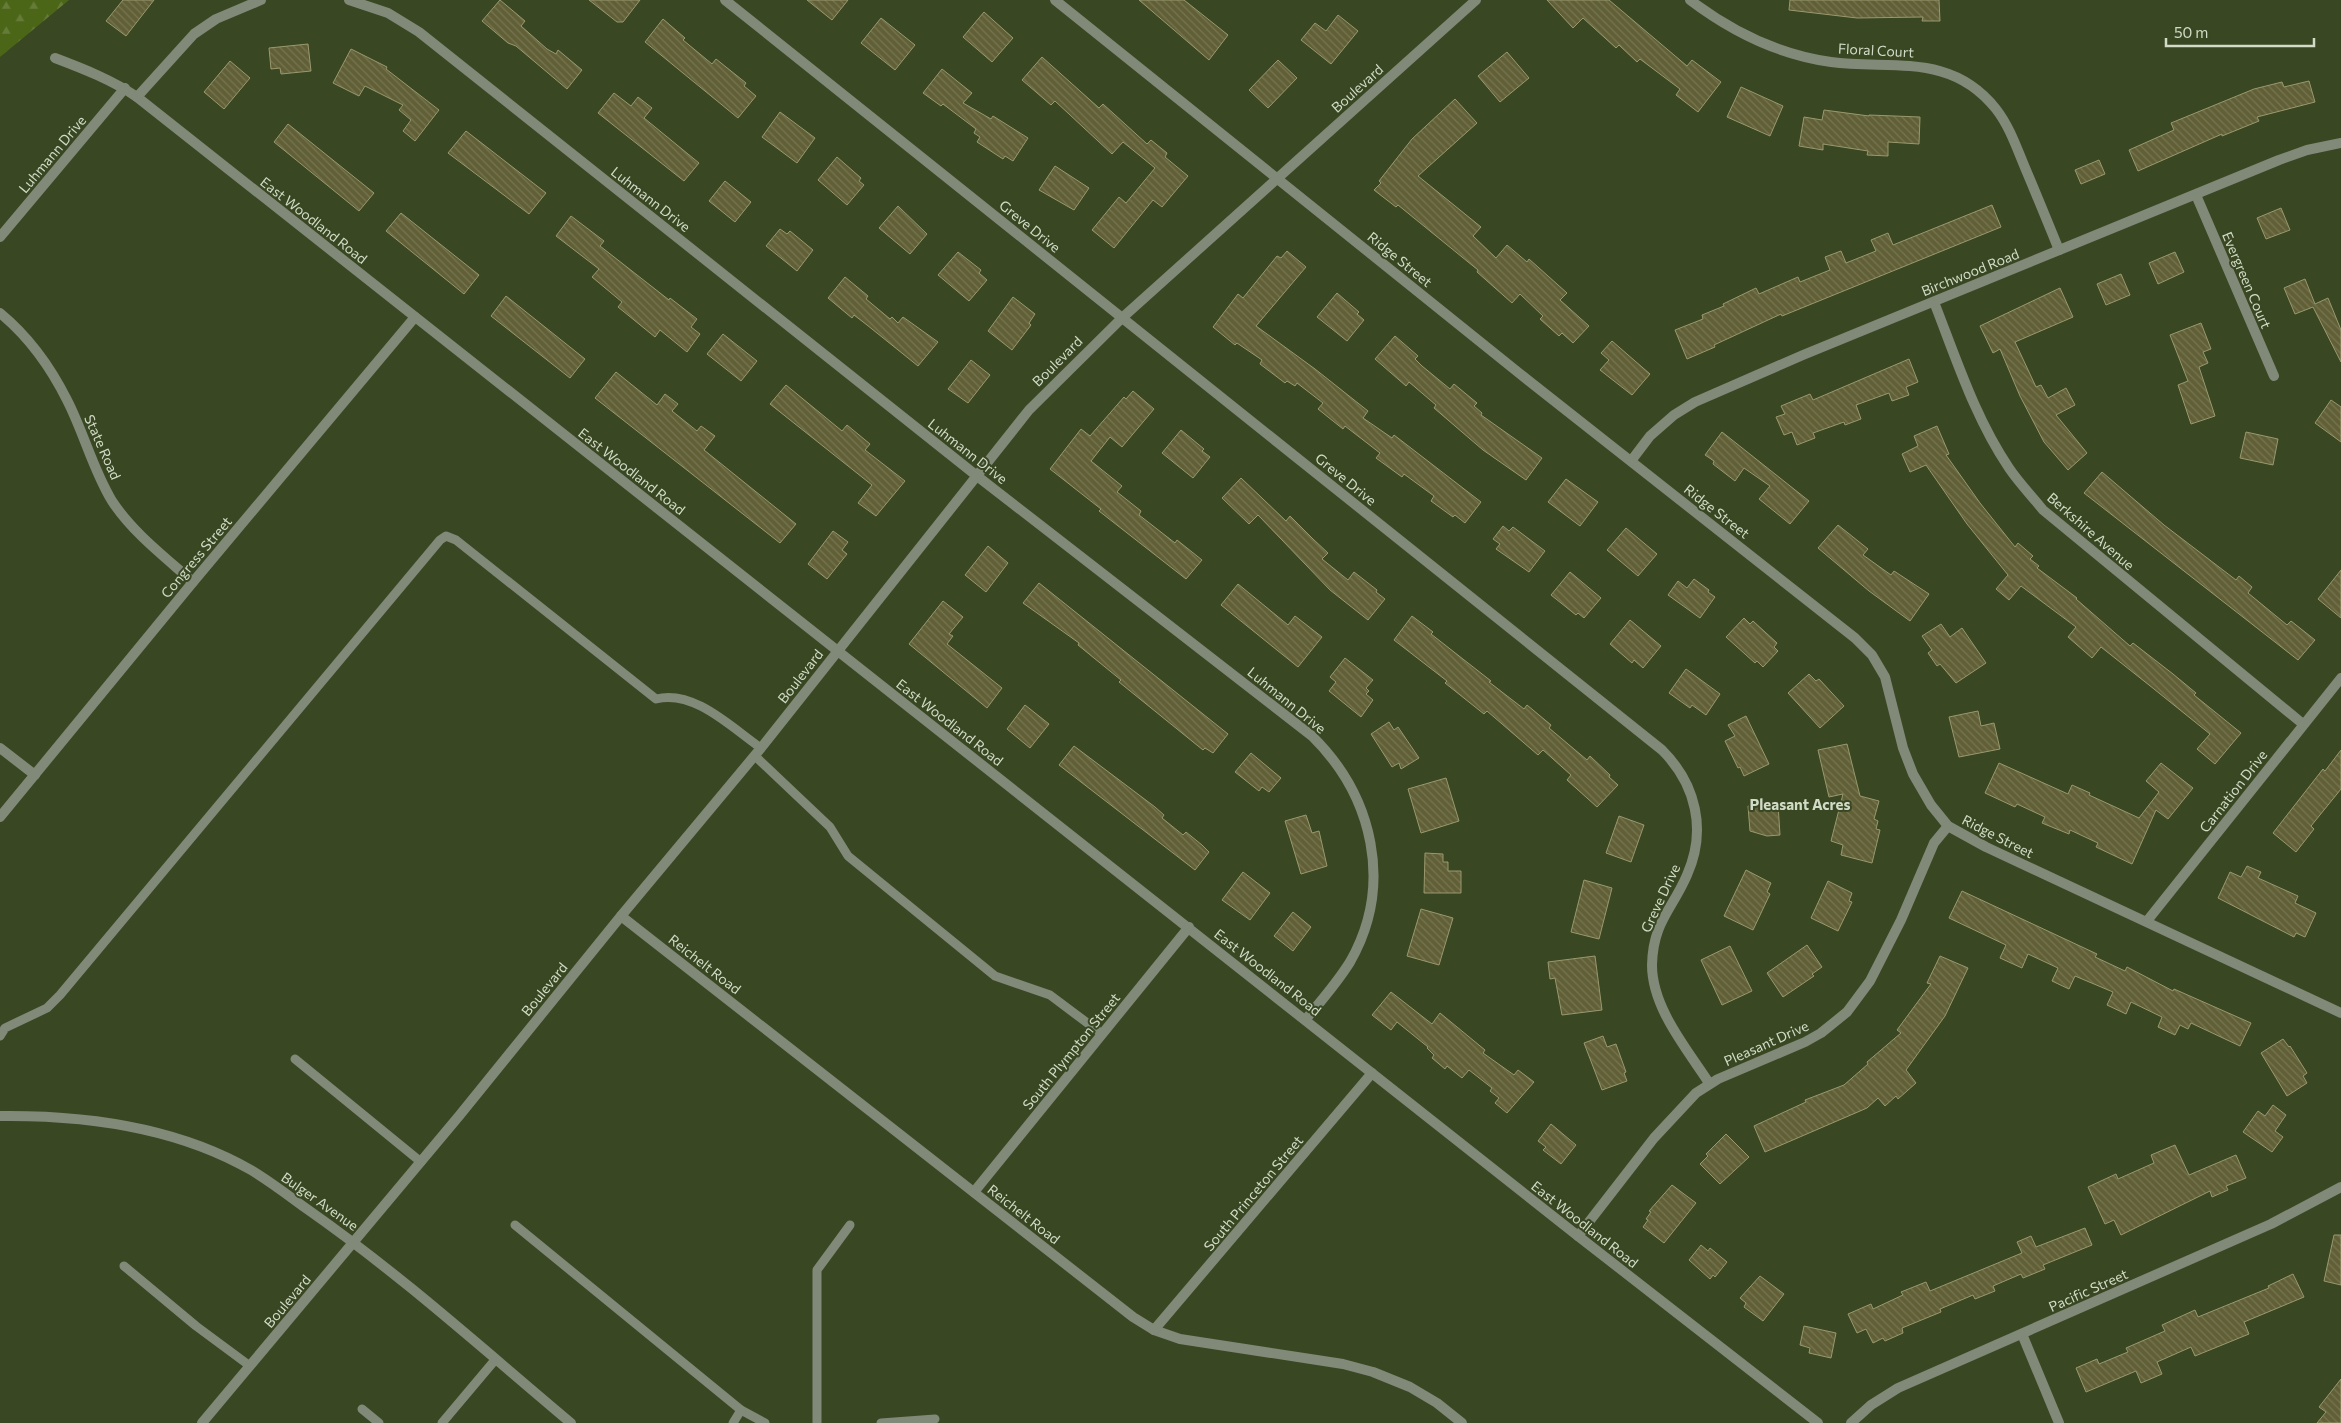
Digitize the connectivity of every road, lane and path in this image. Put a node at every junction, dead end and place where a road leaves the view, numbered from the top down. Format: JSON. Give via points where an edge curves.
{"nodes":[{"id":1,"x":261,"y":0,"type":"edge"},
{"id":2,"x":349,"y":0,"type":"edge"},
{"id":3,"x":725,"y":0,"type":"edge"},
{"id":4,"x":1055,"y":0,"type":"edge"},
{"id":5,"x":1476,"y":0,"type":"edge"},
{"id":6,"x":1690,"y":0,"type":"edge"},
{"id":7,"x":55,"y":58,"type":"dead end"},
{"id":8,"x":125,"y":88,"type":"junction"},
{"id":9,"x":137,"y":97,"type":"junction"},
{"id":10,"x":2341,"y":143,"type":"edge"},
{"id":11,"x":1277,"y":178,"type":"junction"},
{"id":12,"x":2196,"y":195,"type":"junction"},
{"id":13,"x":0,"y":238,"type":"edge"},
{"id":14,"x":2059,"y":250,"type":"junction"},
{"id":15,"x":1934,"y":302,"type":"junction"},
{"id":16,"x":0,"y":313,"type":"edge"},
{"id":17,"x":415,"y":317,"type":"junction"},
{"id":18,"x":1122,"y":318,"type":"junction"},
{"id":19,"x":2274,"y":376,"type":"dead end"},
{"id":20,"x":1631,"y":461,"type":"junction"},
{"id":21,"x":977,"y":476,"type":"junction"},
{"id":22,"x":192,"y":582,"type":"junction"},
{"id":23,"x":838,"y":651,"type":"junction"},
{"id":24,"x":2341,"y":678,"type":"edge"},
{"id":25,"x":2303,"y":724,"type":"junction"},
{"id":26,"x":0,"y":748,"type":"edge"},
{"id":27,"x":758,"y":752,"type":"junction"},
{"id":28,"x":35,"y":775,"type":"junction"},
{"id":29,"x":0,"y":817,"type":"edge"},
{"id":30,"x":1948,"y":826,"type":"junction"},
{"id":31,"x":621,"y":916,"type":"junction"},
{"id":32,"x":2147,"y":921,"type":"junction"},
{"id":33,"x":1189,"y":928,"type":"junction"},
{"id":34,"x":2341,"y":1013,"type":"edge"},
{"id":35,"x":1306,"y":1019,"type":"junction"},
{"id":36,"x":1102,"y":1034,"type":"junction"},
{"id":37,"x":0,"y":1036,"type":"edge"},
{"id":38,"x":295,"y":1059,"type":"dead end"},
{"id":39,"x":1372,"y":1073,"type":"junction"},
{"id":40,"x":1709,"y":1083,"type":"junction"},
{"id":41,"x":0,"y":1116,"type":"edge"},
{"id":42,"x":421,"y":1162,"type":"junction"},
{"id":43,"x":2341,"y":1187,"type":"edge"},
{"id":44,"x":974,"y":1192,"type":"junction"},
{"id":45,"x":515,"y":1225,"type":"dead end"},
{"id":46,"x":850,"y":1225,"type":"dead end"},
{"id":47,"x":1578,"y":1236,"type":"junction"},
{"id":48,"x":354,"y":1242,"type":"junction"},
{"id":49,"x":124,"y":1266,"type":"dead end"},
{"id":50,"x":1154,"y":1330,"type":"junction"},
{"id":51,"x":2022,"y":1334,"type":"junction"},
{"id":52,"x":495,"y":1360,"type":"junction"},
{"id":53,"x":250,"y":1366,"type":"junction"},
{"id":54,"x":362,"y":1409,"type":"dead end"},
{"id":55,"x":741,"y":1410,"type":"junction"},
{"id":56,"x":935,"y":1419,"type":"dead end"},
{"id":57,"x":202,"y":1423,"type":"edge"},
{"id":58,"x":378,"y":1423,"type":"edge"},
{"id":59,"x":442,"y":1423,"type":"edge"},
{"id":60,"x":571,"y":1423,"type":"edge"},
{"id":61,"x":733,"y":1423,"type":"edge"},
{"id":62,"x":765,"y":1423,"type":"edge"},
{"id":63,"x":817,"y":1423,"type":"edge"},
{"id":64,"x":881,"y":1423,"type":"edge"},
{"id":65,"x":1462,"y":1423,"type":"edge"},
{"id":66,"x":1818,"y":1423,"type":"edge"},
{"id":67,"x":1851,"y":1423,"type":"edge"},
{"id":68,"x":2059,"y":1423,"type":"edge"}],
"edges":[{"from":1,"to":9,"type":"street","via":[[216,19],[194,34]]},
{"from":2,"to":21,"type":"street","name":"Luhmann Drive","via":[[388,13],[419,32]]},
{"from":3,"to":18,"type":"street","name":"Greve Drive"},
{"from":4,"to":11,"type":"street","name":"Ridge Street"},
{"from":5,"to":11,"type":"street","name":"Boulevard"},
{"from":6,"to":14,"type":"street","name":"Floral Court","via":[[1709,15],[1757,41],[1795,54],[1830,62],[1916,65],[1958,77],[1973,86],[1995,108],[2010,132]]},
{"from":7,"to":8,"type":"street","name":"East Woodland Road"},
{"from":8,"to":9,"type":"street","name":"East Woodland Road"},
{"from":8,"to":13,"type":"street","name":"Luhmann Drive"},
{"from":9,"to":17,"type":"street","name":"East Woodland Road"},
{"from":10,"to":12,"type":"street","name":"Birchwood Road","via":[[2307,150]]},
{"from":11,"to":18,"type":"street","name":"Boulevard"},
{"from":11,"to":20,"type":"street","name":"Ridge Street"},
{"from":12,"to":14,"type":"street","name":"Birchwood Road"},
{"from":12,"to":19,"type":"street","name":"Evergreen Court"},
{"from":14,"to":15,"type":"street","name":"Birchwood Road"},
{"from":15,"to":20,"type":"street","name":"Birchwood Road","via":[[1695,402],[1650,436]]},
{"from":15,"to":25,"type":"street","name":"Berkshire Avenue","via":[[1989,433],[2009,469],[2043,510]]},
{"from":16,"to":22,"type":"street","name":"State Road","via":[[25,337],[50,370],[116,507],[130,525]]},
{"from":17,"to":22,"type":"street","name":"Congress Street"},
{"from":17,"to":23,"type":"street","name":"East Woodland Road"},
{"from":18,"to":21,"type":"street","name":"Boulevard","via":[[1046,392]]},
{"from":18,"to":40,"type":"street","name":"Greve Drive","via":[[1676,764],[1695,804],[1698,825],[1696,849],[1687,876],[1655,938],[1654,980],[1672,1026]]},
{"from":20,"to":30,"type":"street","name":"Ridge Street","via":[[1855,638],[1872,655],[1885,677],[1913,774]]},
{"from":21,"to":23,"type":"street","name":"Boulevard"},
{"from":21,"to":35,"type":"street","name":"Luhmann Drive","via":[[1312,736],[1346,777],[1357,797],[1370,838],[1373,871],[1370,902],[1361,938],[1350,962]]},
{"from":22,"to":28,"type":"street","name":"Congress Street"},
{"from":23,"to":27,"type":"street","name":"Boulevard"},
{"from":23,"to":33,"type":"street","name":"East Woodland Road"},
{"from":24,"to":25,"type":"street","name":"Carnation Drive"},
{"from":25,"to":32,"type":"street","name":"Carnation Drive"},
{"from":26,"to":28,"type":"street"},
{"from":27,"to":31,"type":"street","name":"Boulevard"},
{"from":27,"to":36,"type":"lane","via":[[830,827],[848,856],[995,976],[1050,995]]},
{"from":27,"to":37,"type":"lane","via":[[692,702],[671,697],[656,699],[456,540],[446,536],[60,995],[46,1008],[5,1028]]},
{"from":28,"to":29,"type":"street","name":"Congress Street"},
{"from":30,"to":32,"type":"street","name":"Ridge Street","via":[[1986,847]]},
{"from":30,"to":40,"type":"street","name":"Pleasant Drive","via":[[1934,843],[1870,981],[1847,1012],[1804,1042]]},
{"from":31,"to":42,"type":"street","name":"Boulevard"},
{"from":31,"to":44,"type":"street","name":"Reichelt Road"},
{"from":32,"to":34,"type":"street","name":"Ridge Street"},
{"from":33,"to":35,"type":"street","name":"East Woodland Road"},
{"from":33,"to":36,"type":"street","name":"South Plympton Street"},
{"from":35,"to":39,"type":"street","name":"East Woodland Road"},
{"from":36,"to":44,"type":"street","name":"South Plympton Street"},
{"from":38,"to":42,"type":"lane"},
{"from":39,"to":47,"type":"street","name":"East Woodland Road"},
{"from":39,"to":50,"type":"street","name":"South Princeton Street"},
{"from":40,"to":47,"type":"street","name":"Pleasant Drive","via":[[1654,1138]]},
{"from":41,"to":48,"type":"street","name":"Bulger Avenue","via":[[68,1117],[118,1124],[214,1153],[252,1170]]},
{"from":42,"to":48,"type":"street","name":"Boulevard"},
{"from":43,"to":51,"type":"street","name":"Pacific Street","via":[[2271,1224]]},
{"from":44,"to":50,"type":"street","name":"Reichelt Road"},
{"from":45,"to":55,"type":"lane"},
{"from":46,"to":63,"type":"lane","via":[[817,1270]]},
{"from":47,"to":66,"type":"street","name":"East Woodland Road"},
{"from":48,"to":52,"type":"street","name":"Bulger Avenue"},
{"from":48,"to":53,"type":"street","name":"Boulevard"},
{"from":49,"to":53,"type":"lane"},
{"from":50,"to":65,"type":"street","name":"Reichelt Road","via":[[1180,1339],[1343,1364],[1373,1372],[1410,1387]]},
{"from":51,"to":67,"type":"street","name":"Pacific Street","via":[[1898,1388]]},
{"from":51,"to":68,"type":"street"},
{"from":52,"to":59,"type":"lane"},
{"from":52,"to":60,"type":"street","name":"Bulger Avenue"},
{"from":53,"to":57,"type":"street","name":"Boulevard"},
{"from":54,"to":58,"type":"lane"},
{"from":55,"to":61,"type":"lane"},
{"from":55,"to":62,"type":"lane"},
{"from":56,"to":64,"type":"lane"}]}
